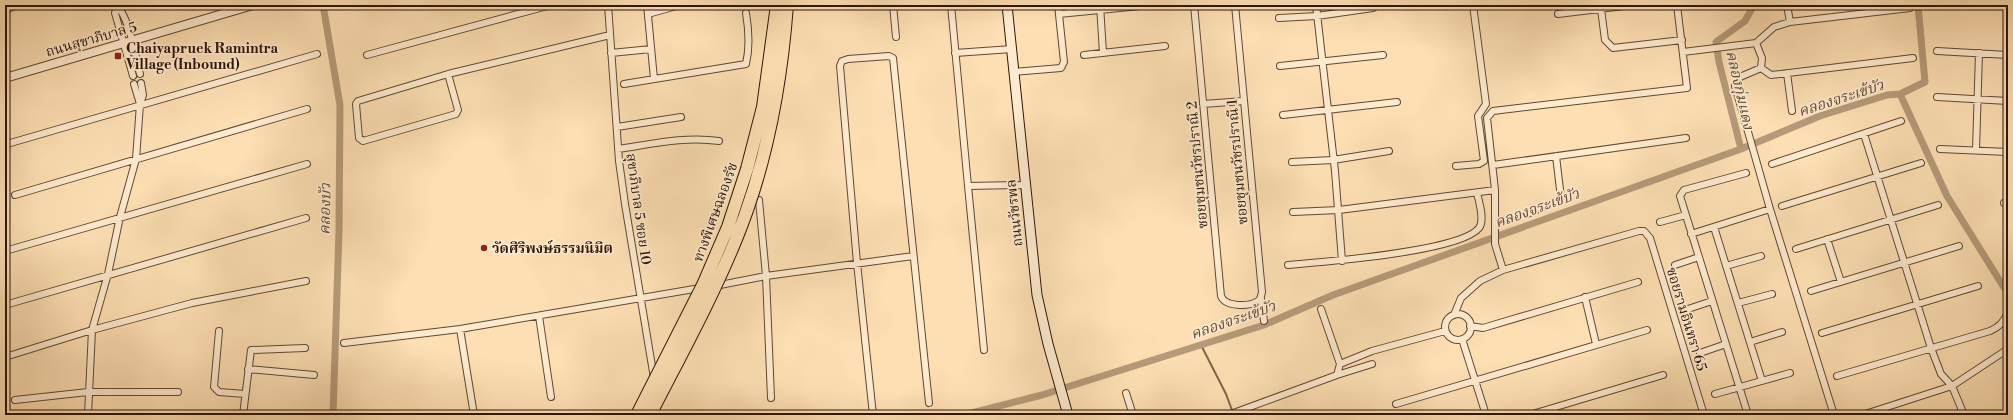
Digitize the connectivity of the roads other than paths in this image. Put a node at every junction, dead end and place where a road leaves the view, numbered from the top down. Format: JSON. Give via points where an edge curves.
{"nodes":[{"id":1,"x":17,"y":5,"type":"edge"},
{"id":2,"x":253,"y":5,"type":"edge"},
{"id":3,"x":551,"y":5,"type":"edge"},
{"id":4,"x":608,"y":5,"type":"edge"},
{"id":5,"x":647,"y":5,"type":"edge"},
{"id":6,"x":680,"y":5,"type":"edge"},
{"id":7,"x":777,"y":5,"type":"edge"},
{"id":8,"x":787,"y":5,"type":"edge"},
{"id":9,"x":893,"y":5,"type":"edge"},
{"id":10,"x":951,"y":5,"type":"edge"},
{"id":11,"x":1007,"y":5,"type":"edge"},
{"id":12,"x":1058,"y":5,"type":"edge"},
{"id":13,"x":1150,"y":5,"type":"edge"},
{"id":14,"x":1194,"y":5,"type":"edge"},
{"id":15,"x":1235,"y":5,"type":"edge"},
{"id":16,"x":1316,"y":5,"type":"edge"},
{"id":17,"x":1473,"y":5,"type":"edge"},
{"id":18,"x":1632,"y":5,"type":"edge"},
{"id":19,"x":1677,"y":5,"type":"edge"},
{"id":20,"x":1786,"y":5,"type":"edge"},
{"id":21,"x":117,"y":6,"type":"edge"},
{"id":22,"x":1100,"y":8,"type":"edge"},
{"id":23,"x":1373,"y":8,"type":"dead end"},
{"id":24,"x":1910,"y":8,"type":"dead end"},
{"id":25,"x":1601,"y":9,"type":"junction"},
{"id":26,"x":5,"y":10,"type":"edge"},
{"id":27,"x":648,"y":14,"type":"junction"},
{"id":28,"x":746,"y":14,"type":"dead end"},
{"id":29,"x":1059,"y":14,"type":"junction"},
{"id":30,"x":1558,"y":14,"type":"dead end"},
{"id":31,"x":1316,"y":16,"type":"junction"},
{"id":32,"x":1279,"y":18,"type":"dead end"},
{"id":33,"x":1790,"y":22,"type":"junction"},
{"id":34,"x":610,"y":35,"type":"junction"},
{"id":35,"x":896,"y":37,"type":"dead end"},
{"id":36,"x":1682,"y":40,"type":"junction"},
{"id":37,"x":1756,"y":42,"type":"junction"},
{"id":38,"x":127,"y":43,"type":"junction"},
{"id":39,"x":1165,"y":46,"type":"dead end"},
{"id":40,"x":652,"y":48,"type":"junction"},
{"id":41,"x":1012,"y":49,"type":"junction"},
{"id":42,"x":1937,"y":51,"type":"dead end"},
{"id":43,"x":611,"y":52,"type":"junction"},
{"id":44,"x":1686,"y":52,"type":"junction"},
{"id":45,"x":955,"y":53,"type":"junction"},
{"id":46,"x":1103,"y":53,"type":"junction"},
{"id":47,"x":1979,"y":53,"type":"junction"},
{"id":48,"x":317,"y":54,"type":"dead end"},
{"id":49,"x":367,"y":55,"type":"dead end"},
{"id":50,"x":1084,"y":55,"type":"dead end"},
{"id":51,"x":1384,"y":55,"type":"dead end"},
{"id":52,"x":2008,"y":55,"type":"edge"},
{"id":53,"x":1913,"y":58,"type":"dead end"},
{"id":54,"x":1321,"y":63,"type":"junction"},
{"id":55,"x":1280,"y":66,"type":"dead end"},
{"id":56,"x":1761,"y":68,"type":"junction"},
{"id":57,"x":1014,"y":72,"type":"junction"},
{"id":58,"x":1787,"y":73,"type":"junction"},
{"id":59,"x":140,"y":74,"type":"dead end"},
{"id":60,"x":448,"y":74,"type":"junction"},
{"id":61,"x":133,"y":76,"type":"dead end"},
{"id":62,"x":5,"y":78,"type":"edge"},
{"id":63,"x":654,"y":79,"type":"junction"},
{"id":64,"x":141,"y":83,"type":"dead end"},
{"id":65,"x":134,"y":84,"type":"dead end"},
{"id":66,"x":624,"y":84,"type":"dead end"},
{"id":67,"x":1937,"y":97,"type":"dead end"},
{"id":68,"x":1978,"y":99,"type":"junction"},
{"id":69,"x":1244,"y":101,"type":"junction"},
{"id":70,"x":2008,"y":101,"type":"edge"},
{"id":71,"x":1397,"y":102,"type":"dead end"},
{"id":72,"x":140,"y":104,"type":"junction"},
{"id":73,"x":1203,"y":104,"type":"junction"},
{"id":74,"x":307,"y":109,"type":"dead end"},
{"id":75,"x":1328,"y":110,"type":"junction"},
{"id":76,"x":1792,"y":111,"type":"dead end"},
{"id":77,"x":1283,"y":115,"type":"dead end"},
{"id":78,"x":681,"y":116,"type":"dead end"},
{"id":79,"x":1901,"y":121,"type":"dead end"},
{"id":80,"x":617,"y":127,"type":"junction"},
{"id":81,"x":1864,"y":134,"type":"junction"},
{"id":82,"x":1686,"y":138,"type":"dead end"},
{"id":83,"x":719,"y":141,"type":"dead end"},
{"id":84,"x":7,"y":144,"type":"dead end"},
{"id":85,"x":618,"y":149,"type":"junction"},
{"id":86,"x":1940,"y":149,"type":"dead end"},
{"id":87,"x":1976,"y":150,"type":"junction"},
{"id":88,"x":1389,"y":151,"type":"dead end"},
{"id":89,"x":2008,"y":152,"type":"edge"},
{"id":90,"x":1556,"y":156,"type":"junction"},
{"id":91,"x":136,"y":159,"type":"junction"},
{"id":92,"x":1333,"y":160,"type":"junction"},
{"id":93,"x":1292,"y":162,"type":"dead end"},
{"id":94,"x":1921,"y":163,"type":"dead end"},
{"id":95,"x":307,"y":164,"type":"dead end"},
{"id":96,"x":1772,"y":164,"type":"dead end"},
{"id":97,"x":1456,"y":166,"type":"dead end"},
{"id":98,"x":1493,"y":166,"type":"junction"},
{"id":99,"x":1746,"y":173,"type":"dead end"},
{"id":100,"x":1877,"y":178,"type":"junction"},
{"id":101,"x":1025,"y":185,"type":"junction"},
{"id":102,"x":968,"y":186,"type":"junction"},
{"id":103,"x":1495,"y":190,"type":"junction"},
{"id":104,"x":1477,"y":193,"type":"junction"},
{"id":105,"x":15,"y":195,"type":"dead end"},
{"id":106,"x":759,"y":200,"type":"dead end"},
{"id":107,"x":1782,"y":206,"type":"dead end"},
{"id":108,"x":1938,"y":206,"type":"dead end"},
{"id":109,"x":1770,"y":209,"type":"junction"},
{"id":110,"x":1338,"y":210,"type":"junction"},
{"id":111,"x":1293,"y":212,"type":"dead end"},
{"id":112,"x":1527,"y":214,"type":"dead end"},
{"id":113,"x":1686,"y":215,"type":"junction"},
{"id":114,"x":120,"y":217,"type":"junction"},
{"id":115,"x":306,"y":218,"type":"dead end"},
{"id":116,"x":1891,"y":220,"type":"junction"},
{"id":117,"x":1660,"y":222,"type":"dead end"},
{"id":118,"x":1714,"y":226,"type":"junction"},
{"id":119,"x":1691,"y":234,"type":"junction"},
{"id":120,"x":1827,"y":239,"type":"junction"},
{"id":121,"x":1959,"y":246,"type":"dead end"},
{"id":122,"x":1796,"y":249,"type":"dead end"},
{"id":123,"x":5,"y":251,"type":"edge"},
{"id":124,"x":913,"y":256,"type":"junction"},
{"id":125,"x":1761,"y":256,"type":"dead end"},
{"id":126,"x":1698,"y":257,"type":"junction"},
{"id":127,"x":1342,"y":261,"type":"junction"},
{"id":128,"x":1904,"y":262,"type":"junction"},
{"id":129,"x":857,"y":263,"type":"junction"},
{"id":130,"x":1288,"y":265,"type":"dead end"},
{"id":131,"x":1675,"y":265,"type":"dead end"},
{"id":132,"x":1726,"y":266,"type":"junction"},
{"id":133,"x":1503,"y":270,"type":"junction"},
{"id":134,"x":108,"y":274,"type":"junction"},
{"id":135,"x":766,"y":276,"type":"junction"},
{"id":136,"x":306,"y":281,"type":"dead end"},
{"id":137,"x":1638,"y":282,"type":"dead end"},
{"id":138,"x":1841,"y":282,"type":"junction"},
{"id":139,"x":1978,"y":286,"type":"dead end"},
{"id":140,"x":1811,"y":291,"type":"dead end"},
{"id":141,"x":1772,"y":294,"type":"dead end"},
{"id":142,"x":1585,"y":297,"type":"junction"},
{"id":143,"x":1261,"y":298,"type":"junction"},
{"id":144,"x":640,"y":299,"type":"junction"},
{"id":145,"x":1712,"y":301,"type":"junction"},
{"id":146,"x":1738,"y":303,"type":"junction"},
{"id":147,"x":1917,"y":304,"type":"junction"},
{"id":148,"x":5,"y":305,"type":"edge"},
{"id":149,"x":1321,"y":309,"type":"dead end"},
{"id":150,"x":1688,"y":309,"type":"dead end"},
{"id":151,"x":2006,"y":314,"type":"dead end"},
{"id":152,"x":1454,"y":315,"type":"junction"},
{"id":153,"x":539,"y":316,"type":"junction"},
{"id":154,"x":1264,"y":321,"type":"dead end"},
{"id":155,"x":1470,"y":326,"type":"junction"},
{"id":156,"x":460,"y":329,"type":"junction"},
{"id":157,"x":92,"y":330,"type":"junction"},
{"id":158,"x":1647,"y":330,"type":"dead end"},
{"id":159,"x":219,"y":331,"type":"dead end"},
{"id":160,"x":1445,"y":331,"type":"junction"},
{"id":161,"x":1782,"y":332,"type":"dead end"},
{"id":162,"x":1822,"y":333,"type":"dead end"},
{"id":163,"x":1462,"y":340,"type":"junction"},
{"id":164,"x":1750,"y":342,"type":"junction"},
{"id":165,"x":344,"y":343,"type":"dead end"},
{"id":166,"x":1596,"y":344,"type":"junction"},
{"id":167,"x":1726,"y":344,"type":"junction"},
{"id":168,"x":305,"y":348,"type":"dead end"},
{"id":169,"x":1931,"y":348,"type":"junction"},
{"id":170,"x":2008,"y":349,"type":"edge"},
{"id":171,"x":984,"y":350,"type":"dead end"},
{"id":172,"x":1700,"y":353,"type":"dead end"},
{"id":173,"x":5,"y":358,"type":"edge"},
{"id":174,"x":1340,"y":364,"type":"junction"},
{"id":175,"x":1372,"y":364,"type":"dead end"},
{"id":176,"x":248,"y":369,"type":"junction"},
{"id":177,"x":1790,"y":373,"type":"dead end"},
{"id":178,"x":314,"y":374,"type":"dead end"},
{"id":179,"x":1663,"y":375,"type":"dead end"},
{"id":180,"x":1337,"y":376,"type":"junction"},
{"id":181,"x":1837,"y":376,"type":"dead end"},
{"id":182,"x":1475,"y":380,"type":"junction"},
{"id":183,"x":1762,"y":381,"type":"junction"},
{"id":184,"x":1952,"y":386,"type":"junction"},
{"id":185,"x":1739,"y":387,"type":"junction"},
{"id":186,"x":88,"y":392,"type":"junction"},
{"id":187,"x":178,"y":392,"type":"dead end"},
{"id":188,"x":1126,"y":393,"type":"dead end"},
{"id":189,"x":245,"y":394,"type":"junction"},
{"id":190,"x":1715,"y":394,"type":"dead end"},
{"id":191,"x":551,"y":396,"type":"dead end"},
{"id":192,"x":770,"y":398,"type":"dead end"},
{"id":193,"x":15,"y":400,"type":"dead end"},
{"id":194,"x":929,"y":402,"type":"dead end"},
{"id":195,"x":1396,"y":404,"type":"dead end"},
{"id":196,"x":1238,"y":413,"type":"edge"},
{"id":197,"x":2008,"y":413,"type":"edge"},
{"id":198,"x":88,"y":415,"type":"edge"},
{"id":199,"x":243,"y":415,"type":"edge"},
{"id":200,"x":474,"y":415,"type":"edge"},
{"id":201,"x":637,"y":415,"type":"edge"},
{"id":202,"x":650,"y":415,"type":"edge"},
{"id":203,"x":659,"y":415,"type":"edge"},
{"id":204,"x":873,"y":415,"type":"edge"},
{"id":205,"x":1068,"y":415,"type":"edge"},
{"id":206,"x":1133,"y":415,"type":"edge"},
{"id":207,"x":1228,"y":415,"type":"edge"},
{"id":208,"x":1486,"y":415,"type":"edge"},
{"id":209,"x":1529,"y":415,"type":"edge"},
{"id":210,"x":1704,"y":415,"type":"edge"},
{"id":211,"x":1748,"y":415,"type":"edge"},
{"id":212,"x":1834,"y":415,"type":"edge"},
{"id":213,"x":1862,"y":415,"type":"edge"},
{"id":214,"x":1964,"y":415,"type":"edge"},
{"id":215,"x":2002,"y":415,"type":"edge"}],
"edges":[{"from":1,"to":26,"type":"street"},
{"from":2,"to":38,"type":"street","name":"ถนนสุขาภิบาล 5"},
{"from":3,"to":49,"type":"street"},
{"from":4,"to":34,"type":"street","name":"สุขาภิบาล 5 ซอย 10"},
{"from":5,"to":27,"type":"street"},
{"from":6,"to":27,"type":"street"},
{"from":7,"to":201,"type":"highway","name":"ทางพิเศษฉลองรัช","bridge":true,"via":[[763,107],[747,170],[728,227],[703,285]]},
{"from":8,"to":202,"type":"highway","name":"ทางพิเศษฉลองรัช","bridge":true,"via":[[775,108],[746,213],[711,297]]},
{"from":9,"to":35,"type":"street"},
{"from":10,"to":45,"type":"street"},
{"from":11,"to":41,"type":"main road","name":"ถนนวัชรพล"},
{"from":12,"to":29,"type":"street"},
{"from":13,"to":22,"type":"street"},
{"from":14,"to":73,"type":"street","name":"ซอยชุมชนวัชรปราณี 2"},
{"from":15,"to":69,"type":"street","name":"ซอยชุมชนวัชรปราณี 1"},
{"from":16,"to":31,"type":"street"},
{"from":17,"to":97,"type":"street","via":[[1486,104],[1478,116],[1484,161],[1479,164]]},
{"from":18,"to":25,"type":"street"},
{"from":19,"to":36,"type":"street"},
{"from":20,"to":33,"type":"street"},
{"from":21,"to":38,"type":"street","via":[[115,12]]},
{"from":22,"to":29,"type":"street"},
{"from":22,"to":46,"type":"street"},
{"from":23,"to":31,"type":"street"},
{"from":24,"to":33,"type":"street"},
{"from":25,"to":30,"type":"street"},
{"from":25,"to":36,"type":"street","via":[[1605,40],[1613,48]]},
{"from":27,"to":40,"type":"street"},
{"from":28,"to":63,"type":"street","via":[[749,52],[746,64]]},
{"from":29,"to":57,"type":"street","via":[[1064,62],[1061,68]]},
{"from":31,"to":32,"type":"street"},
{"from":31,"to":54,"type":"street"},
{"from":33,"to":37,"type":"street","via":[[1774,27]]},
{"from":34,"to":43,"type":"street","name":"สุขาภิบาล 5 ซอย 10"},
{"from":34,"to":60,"type":"street"},
{"from":36,"to":44,"type":"street"},
{"from":37,"to":44,"type":"street"},
{"from":37,"to":56,"type":"street","via":[[1762,58]]},
{"from":38,"to":59,"type":"street"},
{"from":38,"to":61,"type":"street"},
{"from":38,"to":62,"type":"street","name":"ถนนสุขาภิบาล 5"},
{"from":39,"to":46,"type":"street"},
{"from":40,"to":43,"type":"street"},
{"from":40,"to":63,"type":"street"},
{"from":41,"to":45,"type":"street"},
{"from":41,"to":57,"type":"main road","name":"ถนนวัชรพล"},
{"from":42,"to":47,"type":"street"},
{"from":43,"to":80,"type":"street","name":"สุขาภิบาล 5 ซอย 10"},
{"from":44,"to":98,"type":"street","via":[[1687,88],[1493,111],[1487,118]]},
{"from":45,"to":102,"type":"street"},
{"from":46,"to":50,"type":"street"},
{"from":47,"to":52,"type":"street"},
{"from":47,"to":68,"type":"street"},
{"from":48,"to":72,"type":"street"},
{"from":51,"to":54,"type":"street"},
{"from":53,"to":58,"type":"street"},
{"from":54,"to":55,"type":"street"},
{"from":54,"to":75,"type":"street"},
{"from":56,"to":58,"type":"street","via":[[1771,75]]},
{"from":56,"to":109,"type":"street","via":[[1740,77],[1735,86]]},
{"from":57,"to":101,"type":"main road","name":"ถนนวัชรพล"},
{"from":58,"to":76,"type":"street"},
{"from":60,"to":60,"type":"street","via":[[458,110],[456,114],[363,141],[359,138],[356,102]]},
{"from":63,"to":66,"type":"street"},
{"from":64,"to":72,"type":"street","via":[[143,95]]},
{"from":65,"to":72,"type":"street"},
{"from":67,"to":68,"type":"street"},
{"from":68,"to":70,"type":"street"},
{"from":68,"to":87,"type":"street"},
{"from":69,"to":73,"type":"street"},
{"from":69,"to":143,"type":"street","name":"ซอยชุมชนวัชรปราณี 1"},
{"from":71,"to":75,"type":"street"},
{"from":72,"to":84,"type":"street"},
{"from":72,"to":91,"type":"street"},
{"from":73,"to":143,"type":"street","name":"ซอยชุมชนวัชรปราณี 2","via":[[1221,296],[1225,302],[1232,305],[1256,302]]},
{"from":74,"to":91,"type":"street"},
{"from":75,"to":77,"type":"street"},
{"from":75,"to":92,"type":"street"},
{"from":78,"to":80,"type":"street"},
{"from":79,"to":81,"type":"street"},
{"from":80,"to":85,"type":"street","name":"สุขาภิบาล 5 ซอย 10"},
{"from":81,"to":96,"type":"street"},
{"from":81,"to":100,"type":"street"},
{"from":82,"to":90,"type":"street"},
{"from":83,"to":85,"type":"street","via":[[686,140]]},
{"from":85,"to":144,"type":"street","name":"สุขาภิบาล 5 ซอย 10","via":[[624,204]]},
{"from":86,"to":87,"type":"street"},
{"from":87,"to":89,"type":"street"},
{"from":88,"to":92,"type":"street"},
{"from":90,"to":98,"type":"street"},
{"from":90,"to":112,"type":"street","via":[[1561,198]]},
{"from":91,"to":105,"type":"street"},
{"from":91,"to":114,"type":"street"},
{"from":92,"to":93,"type":"street"},
{"from":92,"to":110,"type":"street"},
{"from":94,"to":100,"type":"street"},
{"from":95,"to":114,"type":"street"},
{"from":98,"to":103,"type":"street"},
{"from":99,"to":113,"type":"street","via":[[1681,192]]},
{"from":100,"to":107,"type":"street"},
{"from":100,"to":116,"type":"street"},
{"from":101,"to":102,"type":"street"},
{"from":101,"to":205,"type":"main road","name":"ถนนวัชรพล","via":[[1038,302]]},
{"from":102,"to":171,"type":"street"},
{"from":103,"to":104,"type":"street"},
{"from":103,"to":133,"type":"street","via":[[1495,244]]},
{"from":104,"to":110,"type":"street"},
{"from":104,"to":127,"type":"street","via":[[1482,220],[1480,228],[1473,234],[1426,248]]},
{"from":106,"to":135,"type":"street"},
{"from":108,"to":116,"type":"street"},
{"from":109,"to":118,"type":"street"},
{"from":109,"to":212,"type":"street"},
{"from":110,"to":111,"type":"street"},
{"from":110,"to":127,"type":"street"},
{"from":113,"to":117,"type":"street"},
{"from":113,"to":119,"type":"street"},
{"from":114,"to":123,"type":"street"},
{"from":114,"to":134,"type":"street"},
{"from":115,"to":134,"type":"street"},
{"from":116,"to":120,"type":"street"},
{"from":116,"to":128,"type":"street"},
{"from":118,"to":119,"type":"street"},
{"from":118,"to":132,"type":"street"},
{"from":119,"to":126,"type":"street"},
{"from":120,"to":122,"type":"street"},
{"from":120,"to":138,"type":"street"},
{"from":121,"to":128,"type":"street"},
{"from":124,"to":129,"type":"street"},
{"from":124,"to":129,"type":"street","via":[[893,58],[889,56],[848,59],[842,61],[840,66]]},
{"from":124,"to":194,"type":"street"},
{"from":125,"to":132,"type":"street"},
{"from":126,"to":131,"type":"street"},
{"from":126,"to":145,"type":"street"},
{"from":127,"to":130,"type":"street"},
{"from":128,"to":138,"type":"street"},
{"from":128,"to":147,"type":"street"},
{"from":129,"to":135,"type":"street"},
{"from":129,"to":204,"type":"street"},
{"from":132,"to":146,"type":"street"},
{"from":133,"to":152,"type":"street","via":[[1480,281],[1461,298]]},
{"from":133,"to":210,"type":"street","name":"ซอยรามอินทรา 65","via":[[1644,231],[1650,238]]},
{"from":134,"to":148,"type":"street"},
{"from":134,"to":157,"type":"street"},
{"from":135,"to":144,"type":"street"},
{"from":135,"to":192,"type":"street"},
{"from":136,"to":157,"type":"street","via":[[192,303]]},
{"from":137,"to":142,"type":"street"},
{"from":138,"to":140,"type":"street"},
{"from":139,"to":147,"type":"street"},
{"from":141,"to":146,"type":"street"},
{"from":142,"to":155,"type":"street","via":[[1483,328]]},
{"from":142,"to":166,"type":"street"},
{"from":143,"to":154,"type":"street","name":"ซอยชุมชนวัชรปราณี 1"},
{"from":144,"to":153,"type":"street"},
{"from":144,"to":203,"type":"street","name":"สุขาภิบาล 5 ซอย 10"},
{"from":145,"to":150,"type":"street"},
{"from":145,"to":167,"type":"street"},
{"from":146,"to":164,"type":"street"},
{"from":147,"to":162,"type":"street"},
{"from":147,"to":169,"type":"street"},
{"from":149,"to":174,"type":"street"},
{"from":151,"to":169,"type":"street","via":[[1998,328]]},
{"from":152,"to":155,"type":"street","via":[[1463,316]]},
{"from":152,"to":160,"type":"street","via":[[1445,323]]},
{"from":153,"to":156,"type":"street"},
{"from":153,"to":191,"type":"street"},
{"from":155,"to":163,"type":"street","via":[[1468,334]]},
{"from":156,"to":165,"type":"street"},
{"from":156,"to":200,"type":"street"},
{"from":157,"to":173,"type":"street"},
{"from":157,"to":186,"type":"street"},
{"from":158,"to":166,"type":"street"},
{"from":159,"to":189,"type":"street","via":[[214,387],[219,392]]},
{"from":160,"to":163,"type":"street","via":[[1450,338]]},
{"from":160,"to":174,"type":"street","via":[[1372,351]]},
{"from":161,"to":164,"type":"street"},
{"from":163,"to":182,"type":"street"},
{"from":164,"to":183,"type":"street"},
{"from":166,"to":182,"type":"street"},
{"from":167,"to":172,"type":"street"},
{"from":167,"to":185,"type":"street"},
{"from":168,"to":176,"type":"street","via":[[254,349],[250,353]]},
{"from":169,"to":181,"type":"street"},
{"from":169,"to":184,"type":"street","via":[[1941,374]]},
{"from":170,"to":184,"type":"street"},
{"from":174,"to":180,"type":"street"},
{"from":175,"to":180,"type":"street"},
{"from":176,"to":178,"type":"street"},
{"from":176,"to":189,"type":"street"},
{"from":177,"to":183,"type":"street"},
{"from":179,"to":209,"type":"street"},
{"from":180,"to":196,"type":"street"},
{"from":182,"to":195,"type":"street"},
{"from":182,"to":208,"type":"street"},
{"from":183,"to":185,"type":"street"},
{"from":184,"to":213,"type":"street"},
{"from":184,"to":214,"type":"street"},
{"from":185,"to":190,"type":"street"},
{"from":185,"to":211,"type":"street"},
{"from":186,"to":187,"type":"street"},
{"from":186,"to":193,"type":"street"},
{"from":186,"to":198,"type":"street"},
{"from":188,"to":206,"type":"street"},
{"from":189,"to":199,"type":"street"},
{"from":196,"to":207,"type":"street"},
{"from":197,"to":215,"type":"street"}]}
